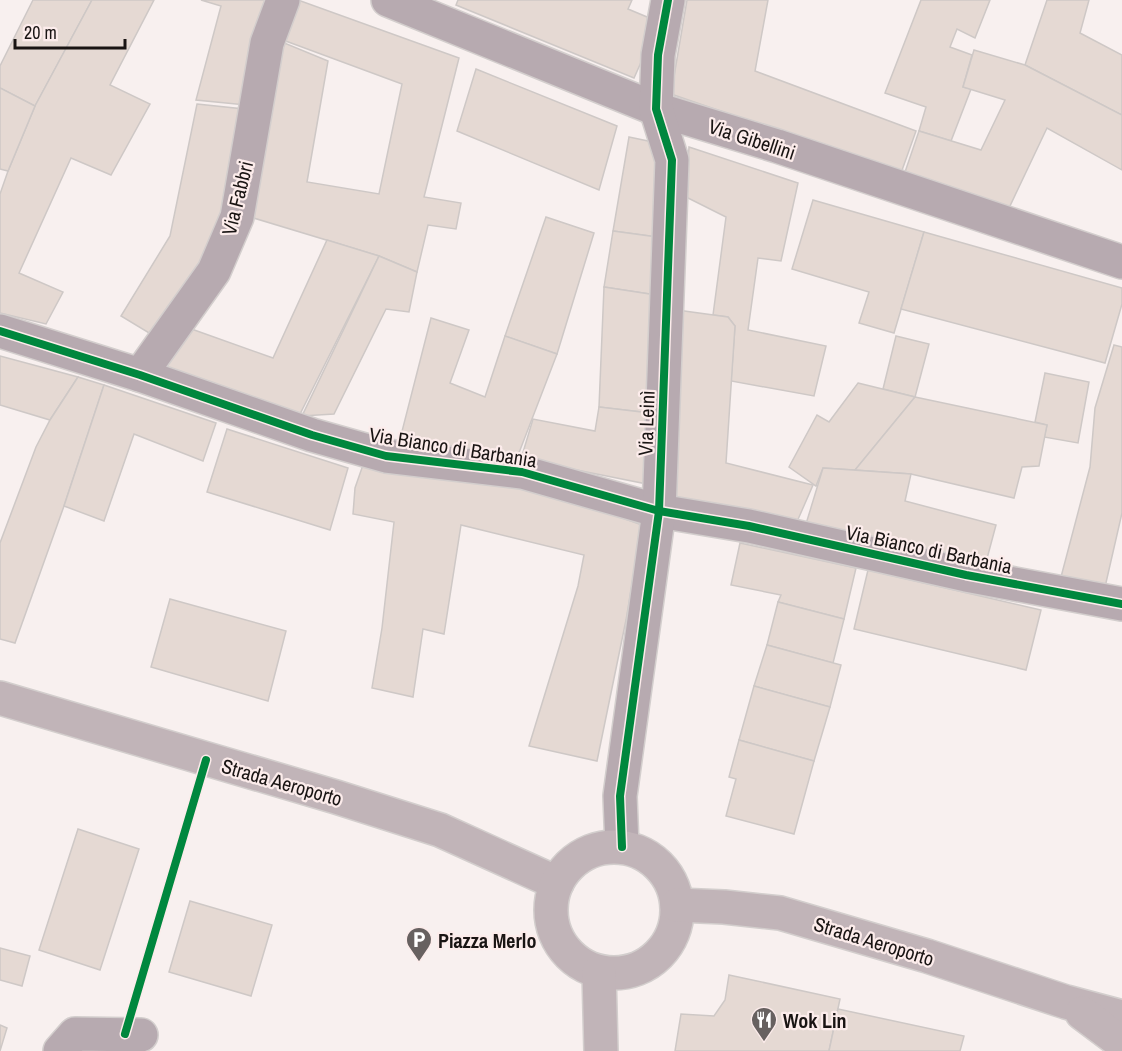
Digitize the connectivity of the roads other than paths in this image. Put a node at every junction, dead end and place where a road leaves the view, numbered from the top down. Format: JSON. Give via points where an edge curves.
{"nodes":[{"id":1,"x":283,"y":0,"type":"edge"},
{"id":2,"x":388,"y":0,"type":"edge"},
{"id":3,"x":668,"y":0,"type":"edge"},
{"id":4,"x":656,"y":109,"type":"junction"},
{"id":5,"x":1122,"y":262,"type":"edge"},
{"id":6,"x":0,"y":332,"type":"edge"},
{"id":7,"x":140,"y":375,"type":"junction"},
{"id":8,"x":659,"y":511,"type":"junction"},
{"id":9,"x":1122,"y":604,"type":"edge"},
{"id":10,"x":0,"y":698,"type":"edge"},
{"id":11,"x":622,"y":847,"type":"junction"},
{"id":12,"x":557,"y":883,"type":"junction"},
{"id":13,"x":677,"y":905,"type":"junction"},
{"id":14,"x":599,"y":972,"type":"junction"},
{"id":15,"x":1066,"y":1002,"type":"junction"},
{"id":16,"x":1122,"y":1017,"type":"edge"},
{"id":17,"x":141,"y":1035,"type":"dead end"},
{"id":18,"x":1122,"y":1043,"type":"edge"},
{"id":19,"x":60,"y":1051,"type":"edge"},
{"id":20,"x":601,"y":1051,"type":"edge"}],
"edges":[{"from":1,"to":7,"type":"street","name":"Via Fabbri","via":[[267,43],[237,217],[214,271]]},
{"from":2,"to":4,"type":"street","name":"Via Gibellini"},
{"from":3,"to":4,"type":"street","name":"Via Leinì","via":[[658,55]]},
{"from":4,"to":5,"type":"street","name":"Via Gibellini"},
{"from":4,"to":8,"type":"street","name":"Via Leinì","via":[[672,160]]},
{"from":6,"to":7,"type":"street","name":"Via Bianco di Barbania"},
{"from":7,"to":8,"type":"street","name":"Via Bianco di Barbania","via":[[312,435],[386,456],[522,472]]},
{"from":8,"to":9,"type":"street","name":"Via Bianco di Barbania","via":[[749,526],[966,575]]},
{"from":8,"to":11,"type":"street","name":"Via Leinì","via":[[621,796]]},
{"from":10,"to":12,"type":"main road","name":"Strada Aeroporto","via":[[440,830]]},
{"from":11,"to":12,"type":"main road","via":[[602,848],[583,855]]},
{"from":11,"to":13,"type":"main road","via":[[642,853],[660,866],[672,884]]},
{"from":12,"to":14,"type":"main road","via":[[552,920],[558,938],[582,965]]},
{"from":13,"to":14,"type":"main road","via":[[676,925],[655,958],[638,969]]},
{"from":13,"to":15,"type":"main road","name":"Strada Aeroporto","via":[[780,914],[927,956]]},
{"from":14,"to":20,"type":"main road"},
{"from":15,"to":16,"type":"main road"},
{"from":15,"to":18,"type":"main road"},
{"from":17,"to":19,"type":"street","via":[[75,1034]]}]}
